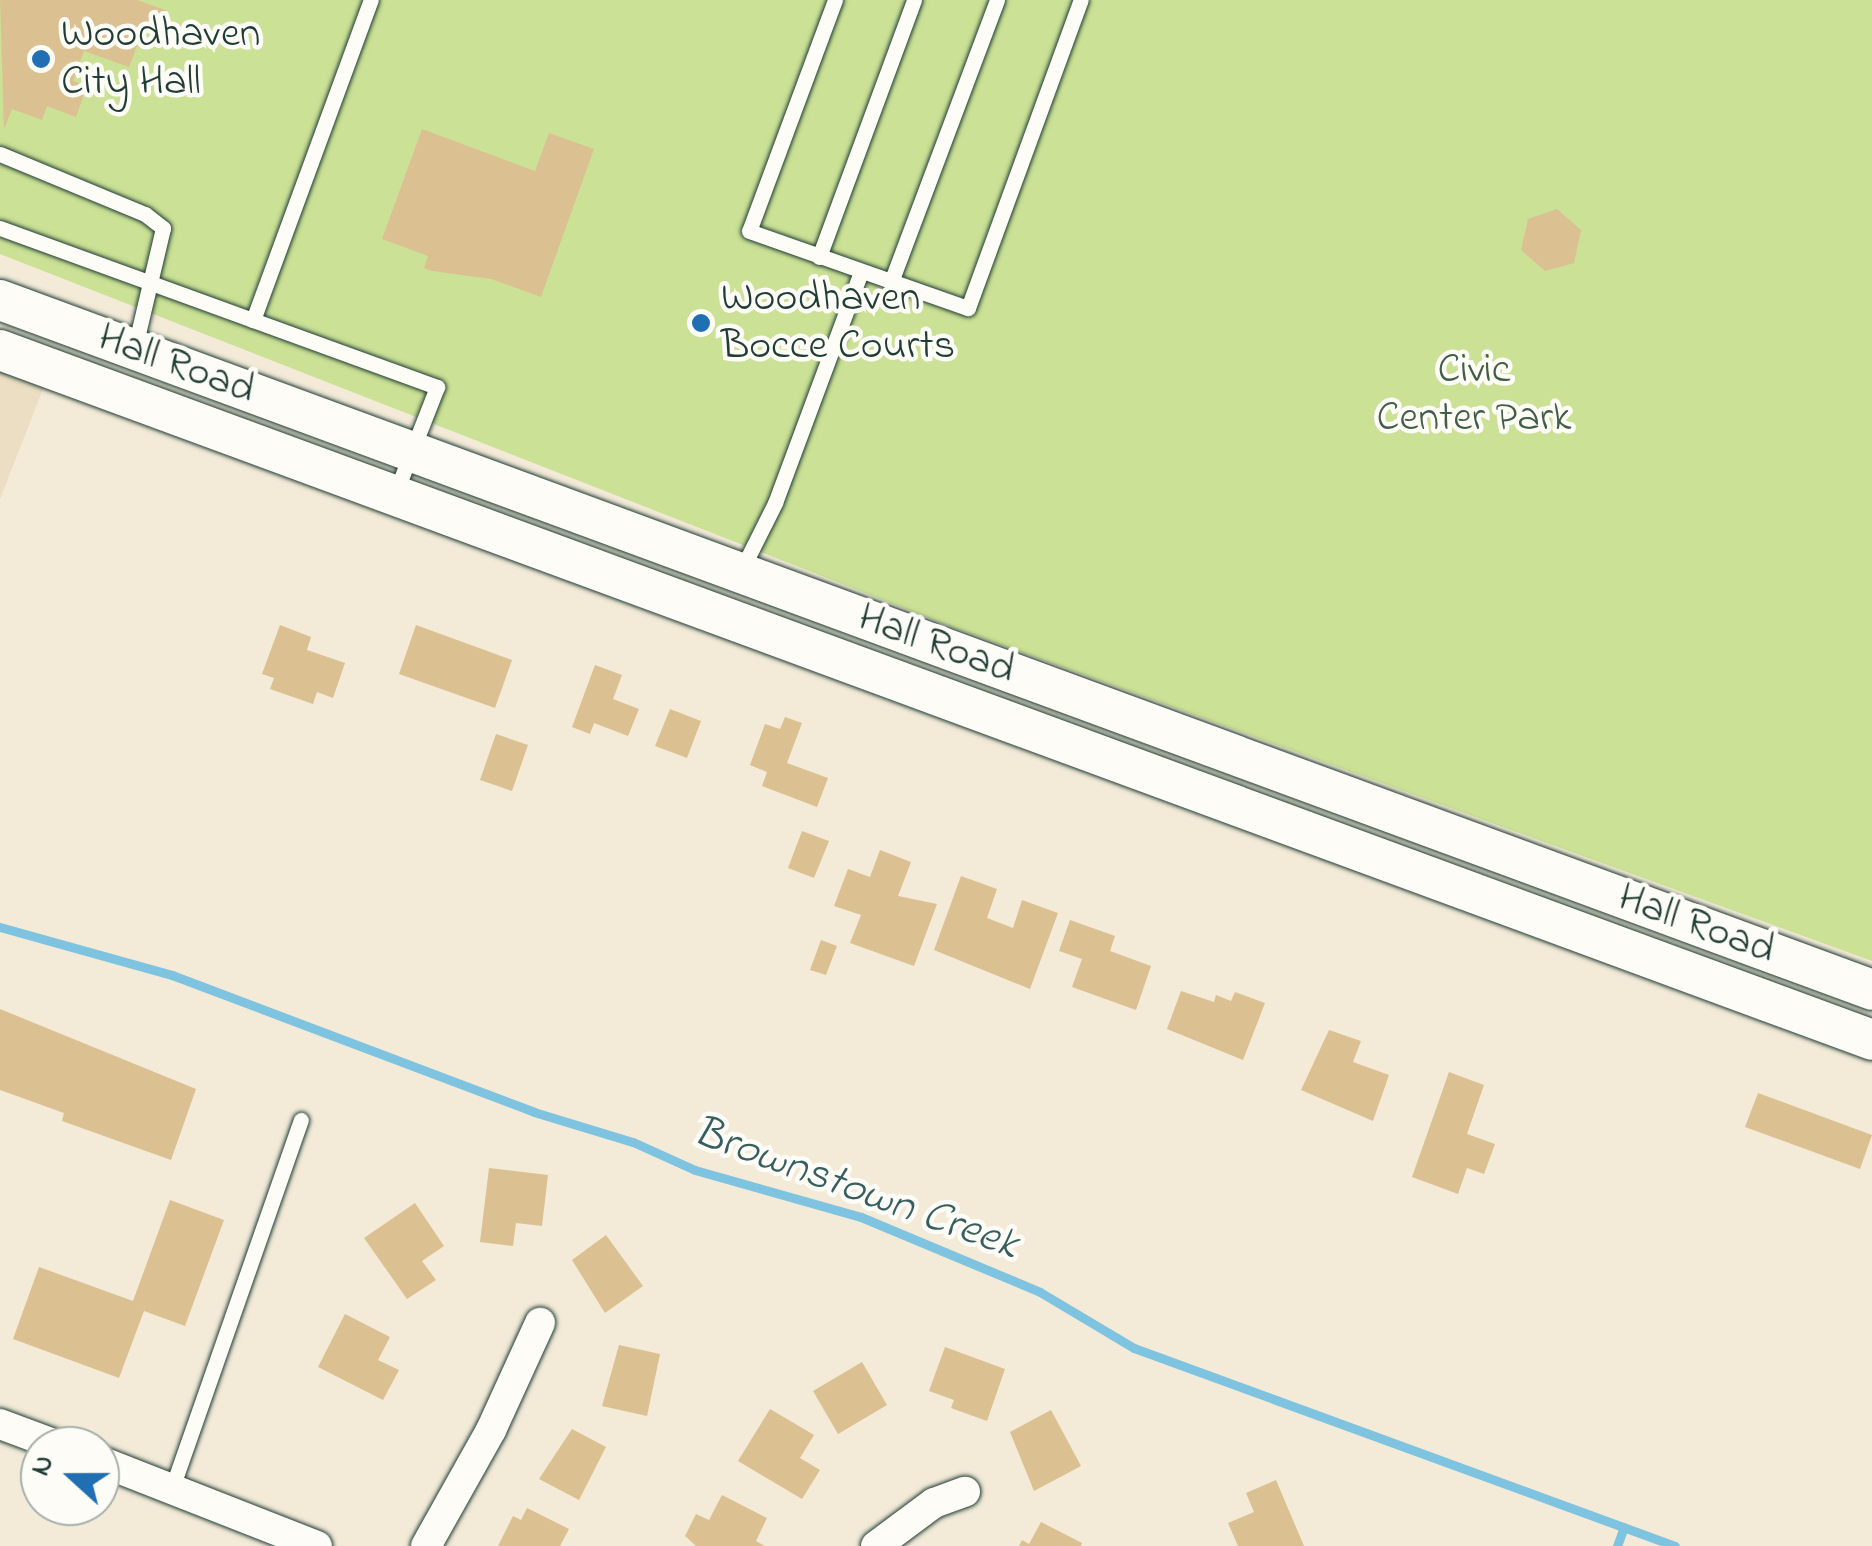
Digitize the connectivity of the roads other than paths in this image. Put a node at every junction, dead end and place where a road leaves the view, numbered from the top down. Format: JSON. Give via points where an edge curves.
{"nodes":[{"id":1,"x":371,"y":0,"type":"edge"},
{"id":2,"x":835,"y":0,"type":"edge"},
{"id":3,"x":914,"y":0,"type":"edge"},
{"id":4,"x":997,"y":0,"type":"edge"},
{"id":5,"x":1080,"y":0,"type":"edge"},
{"id":6,"x":0,"y":154,"type":"edge"},
{"id":7,"x":0,"y":228,"type":"edge"},
{"id":8,"x":819,"y":257,"type":"junction"},
{"id":9,"x":861,"y":272,"type":"junction"},
{"id":10,"x":891,"y":282,"type":"junction"},
{"id":11,"x":154,"y":284,"type":"junction"},
{"id":12,"x":0,"y":300,"type":"edge"},
{"id":13,"x":253,"y":320,"type":"junction"},
{"id":14,"x":0,"y":350,"type":"edge"},
{"id":15,"x":134,"y":350,"type":"junction"},
{"id":16,"x":117,"y":394,"type":"junction"},
{"id":17,"x":412,"y":452,"type":"junction"},
{"id":18,"x":394,"y":496,"type":"junction"},
{"id":19,"x":740,"y":573,"type":"junction"},
{"id":20,"x":723,"y":617,"type":"junction"},
{"id":21,"x":1286,"y":774,"type":"junction"},
{"id":22,"x":1270,"y":818,"type":"junction"},
{"id":23,"x":1872,"y":990,"type":"edge"},
{"id":24,"x":1872,"y":1040,"type":"edge"},
{"id":25,"x":301,"y":1120,"type":"dead end"},
{"id":26,"x":540,"y":1323,"type":"dead end"},
{"id":27,"x":120,"y":1468,"type":"edge"},
{"id":28,"x":172,"y":1488,"type":"junction"},
{"id":29,"x":964,"y":1492,"type":"dead end"},
{"id":30,"x":317,"y":1546,"type":"edge"},
{"id":31,"x":426,"y":1546,"type":"edge"},
{"id":32,"x":876,"y":1546,"type":"edge"}],
"edges":[{"from":1,"to":13,"type":"lane"},
{"from":2,"to":8,"type":"lane","via":[[749,230]]},
{"from":3,"to":8,"type":"lane"},
{"from":4,"to":10,"type":"lane"},
{"from":5,"to":10,"type":"lane","via":[[968,308]]},
{"from":6,"to":11,"type":"lane","via":[[164,228]]},
{"from":7,"to":11,"type":"lane"},
{"from":8,"to":9,"type":"lane"},
{"from":9,"to":10,"type":"lane"},
{"from":9,"to":19,"type":"lane","via":[[775,503]]},
{"from":11,"to":13,"type":"lane"},
{"from":11,"to":15,"type":"lane"},
{"from":12,"to":15,"type":"street","name":"Hall Road"},
{"from":13,"to":17,"type":"lane","via":[[438,387]]},
{"from":14,"to":16,"type":"street","name":"Hall Road"},
{"from":15,"to":16,"type":"street"},
{"from":15,"to":17,"type":"street","name":"Hall Road"},
{"from":16,"to":18,"type":"street","name":"Hall Road"},
{"from":17,"to":18,"type":"lane"},
{"from":17,"to":19,"type":"street","name":"Hall Road"},
{"from":18,"to":20,"type":"street","name":"Hall Road"},
{"from":19,"to":20,"type":"street"},
{"from":19,"to":21,"type":"street","name":"Hall Road"},
{"from":20,"to":22,"type":"street","name":"Hall Road"},
{"from":21,"to":22,"type":"street"},
{"from":21,"to":23,"type":"street","name":"Hall Road"},
{"from":22,"to":24,"type":"street","name":"Hall Road"},
{"from":25,"to":28,"type":"lane"},
{"from":26,"to":31,"type":"street","via":[[491,1430]]},
{"from":27,"to":28,"type":"street"},
{"from":28,"to":30,"type":"street"},
{"from":29,"to":32,"type":"street","via":[[934,1502]]}]}
